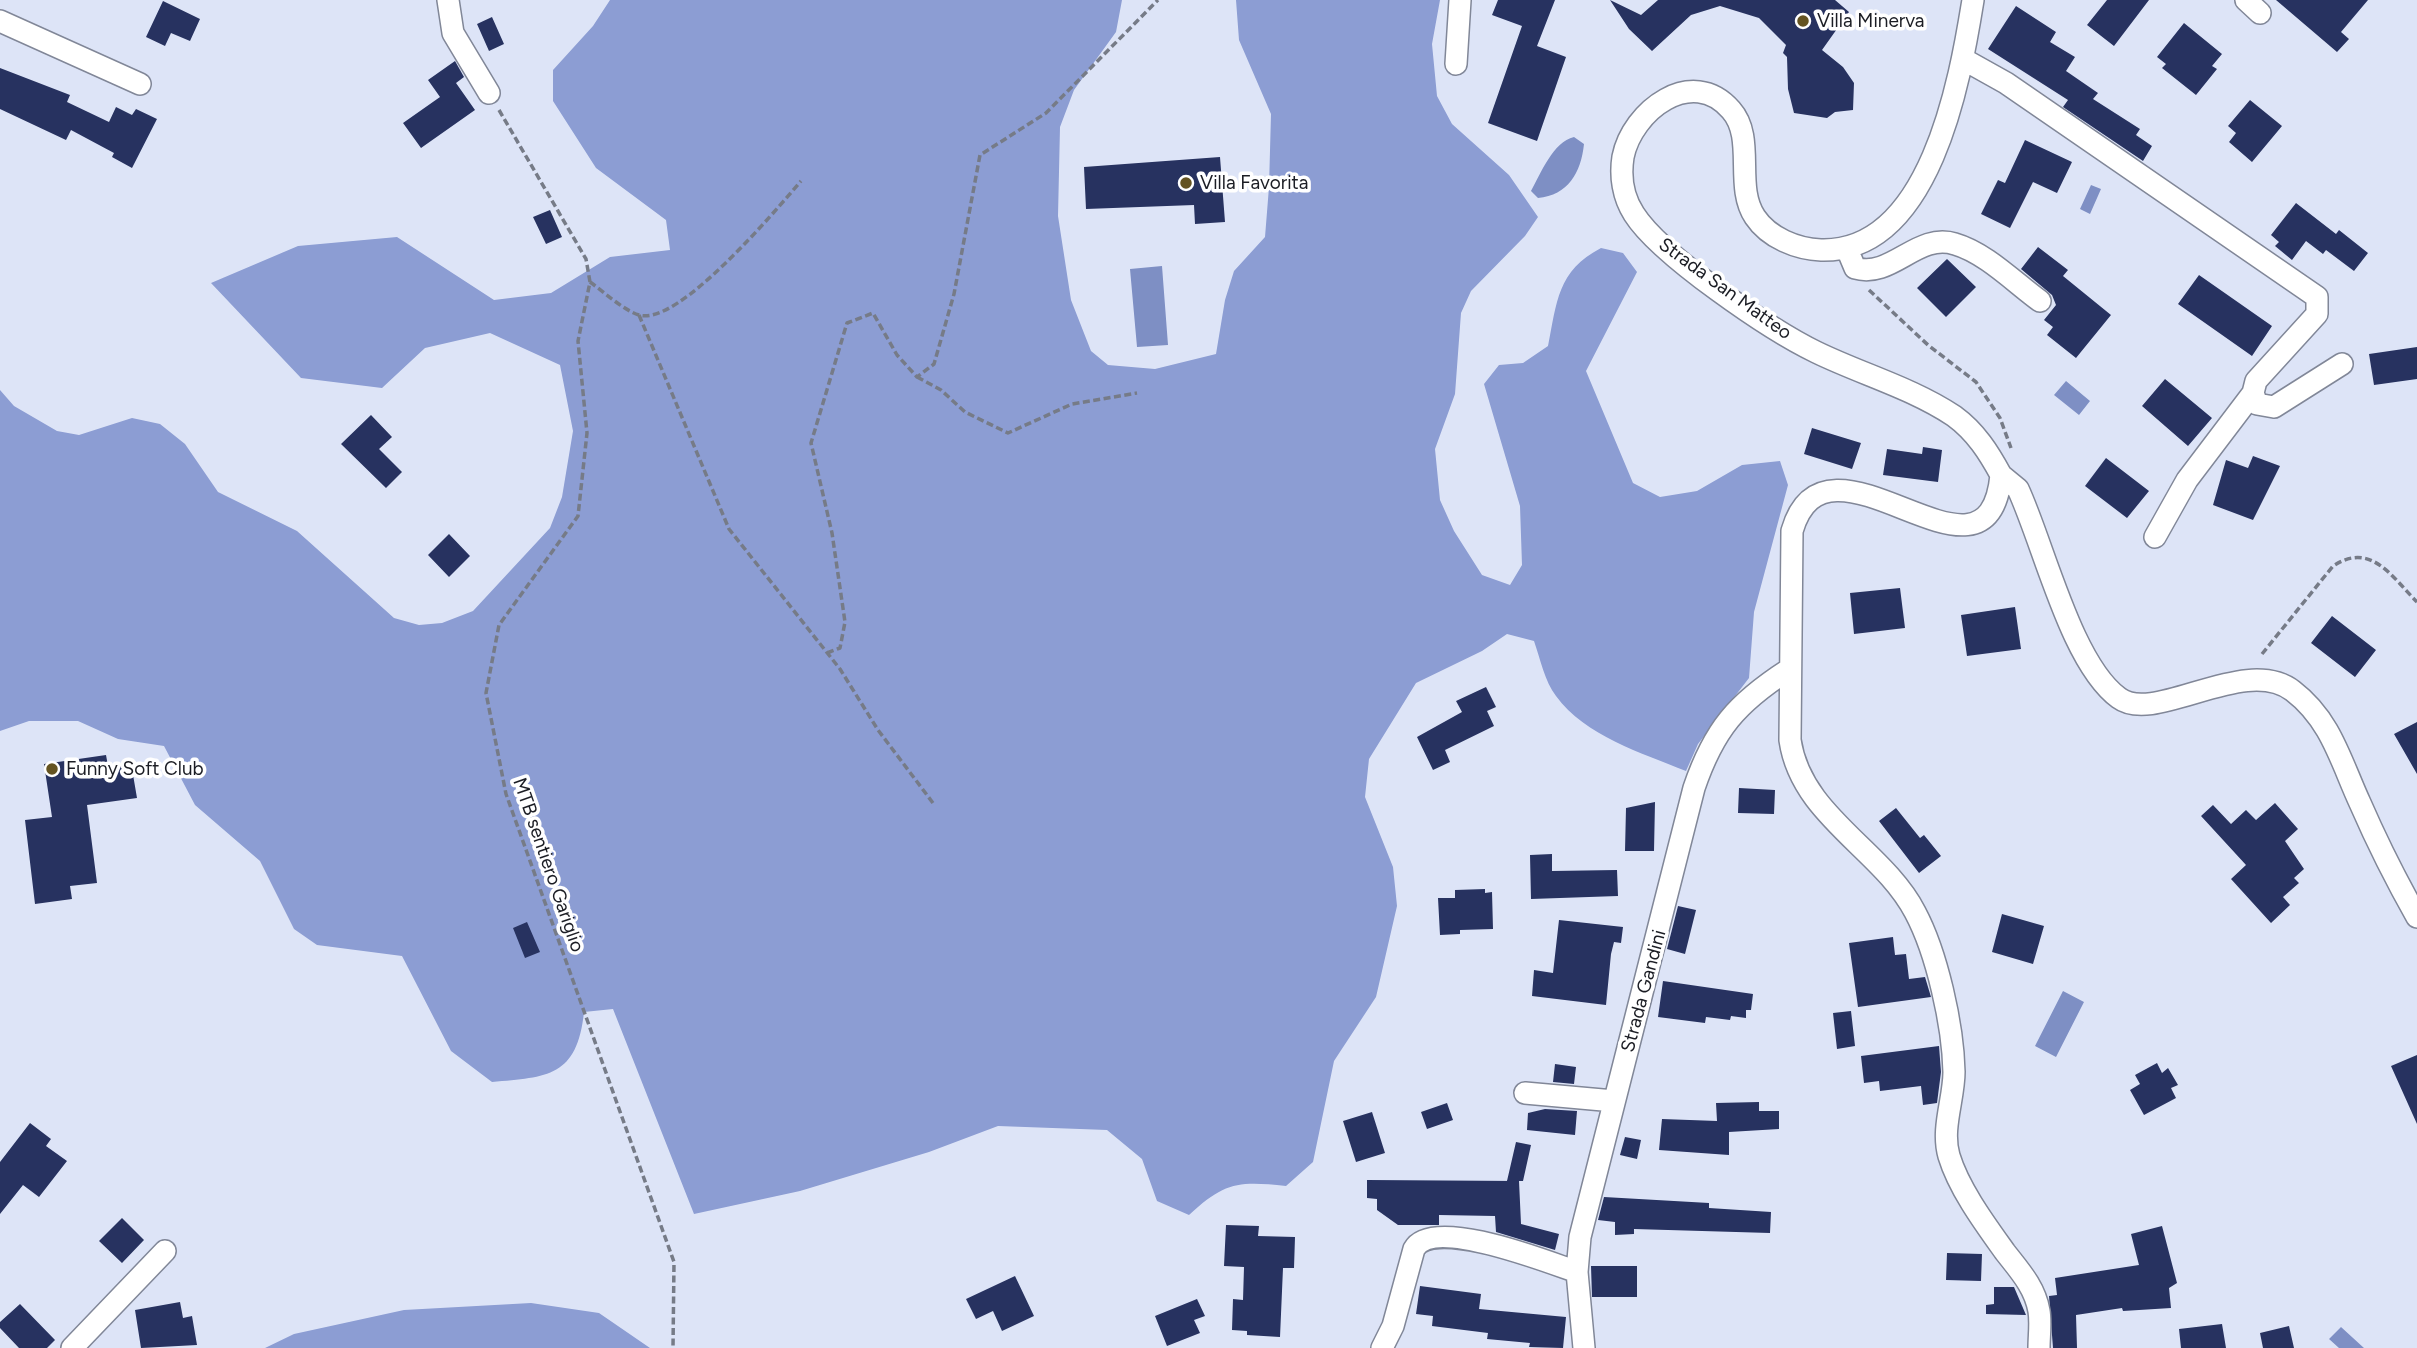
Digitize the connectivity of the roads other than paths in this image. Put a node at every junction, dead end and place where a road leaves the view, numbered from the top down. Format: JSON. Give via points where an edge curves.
{"nodes":[{"id":1,"x":449,"y":0,"type":"edge"},
{"id":2,"x":1461,"y":0,"type":"edge"},
{"id":3,"x":1973,"y":0,"type":"edge"},
{"id":4,"x":0,"y":21,"type":"edge"},
{"id":5,"x":1963,"y":59,"type":"junction"},
{"id":6,"x":1456,"y":64,"type":"dead end"},
{"id":7,"x":140,"y":84,"type":"dead end"},
{"id":8,"x":489,"y":93,"type":"road end"},
{"id":9,"x":1851,"y":258,"type":"junction"},
{"id":10,"x":2040,"y":301,"type":"dead end"},
{"id":11,"x":2342,"y":364,"type":"dead end"},
{"id":12,"x":2253,"y":393,"type":"junction"},
{"id":13,"x":2001,"y":475,"type":"junction"},
{"id":14,"x":2155,"y":537,"type":"dead end"},
{"id":15,"x":1788,"y":670,"type":"junction"},
{"id":16,"x":2417,"y":917,"type":"edge"},
{"id":17,"x":1525,"y":1093,"type":"dead end"},
{"id":18,"x":1614,"y":1101,"type":"junction"},
{"id":19,"x":165,"y":1251,"type":"dead end"},
{"id":20,"x":1577,"y":1272,"type":"junction"},
{"id":21,"x":72,"y":1348,"type":"edge"},
{"id":22,"x":1382,"y":1348,"type":"edge"},
{"id":23,"x":1584,"y":1348,"type":"edge"},
{"id":24,"x":2039,"y":1348,"type":"edge"}],
"edges":[{"from":1,"to":8,"type":"street","via":[[453,33]]},
{"from":2,"to":6,"type":"street"},
{"from":3,"to":5,"type":"street","name":"Strada San Matteo"},
{"from":4,"to":7,"type":"street"},
{"from":5,"to":9,"type":"street","name":"Strada San Matteo","via":[[1941,135],[1914,193]]},
{"from":5,"to":12,"type":"street","via":[[2006,83],[2317,297],[2318,314],[2256,381]]},
{"from":9,"to":10,"type":"street","via":[[1867,271],[1881,269],[1920,247],[1956,244]]},
{"from":9,"to":13,"type":"street","name":"Strada San Matteo","via":[[1792,245],[1755,217],[1747,199],[1739,124],[1732,110],[1716,97],[1699,91],[1673,94],[1639,121],[1623,156],[1622,176],[1633,212],[1648,232],[1764,322],[1815,352],[1957,418],[1988,451]]},
{"from":11,"to":12,"type":"street","via":[[2274,407],[2257,404]]},
{"from":12,"to":14,"type":"street","via":[[2187,480]]},
{"from":13,"to":15,"type":"street","via":[[1994,508],[1984,519],[1967,526],[1935,522],[1850,490],[1835,489],[1806,503],[1792,531]]},
{"from":13,"to":16,"type":"street","name":"Strada San Matteo","via":[[2018,489],[2067,614],[2104,685],[2121,700],[2137,704],[2220,684],[2275,681],[2291,689],[2330,731],[2394,878]]},
{"from":15,"to":18,"type":"street","name":"Strada Gandini","via":[[1738,706],[1704,757]]},
{"from":15,"to":24,"type":"street","via":[[1790,740],[1799,774],[1842,830],[1900,887],[1926,937],[1947,1018],[1954,1070],[1948,1154],[1971,1200],[2031,1285],[2039,1311]]},
{"from":17,"to":18,"type":"street"},
{"from":18,"to":20,"type":"street","name":"Strada Gandini","via":[[1588,1202]]},
{"from":19,"to":21,"type":"street"},
{"from":20,"to":22,"type":"street","via":[[1478,1242],[1437,1235],[1418,1241]]},
{"from":20,"to":23,"type":"street","name":"Strada Gandini"}]}
